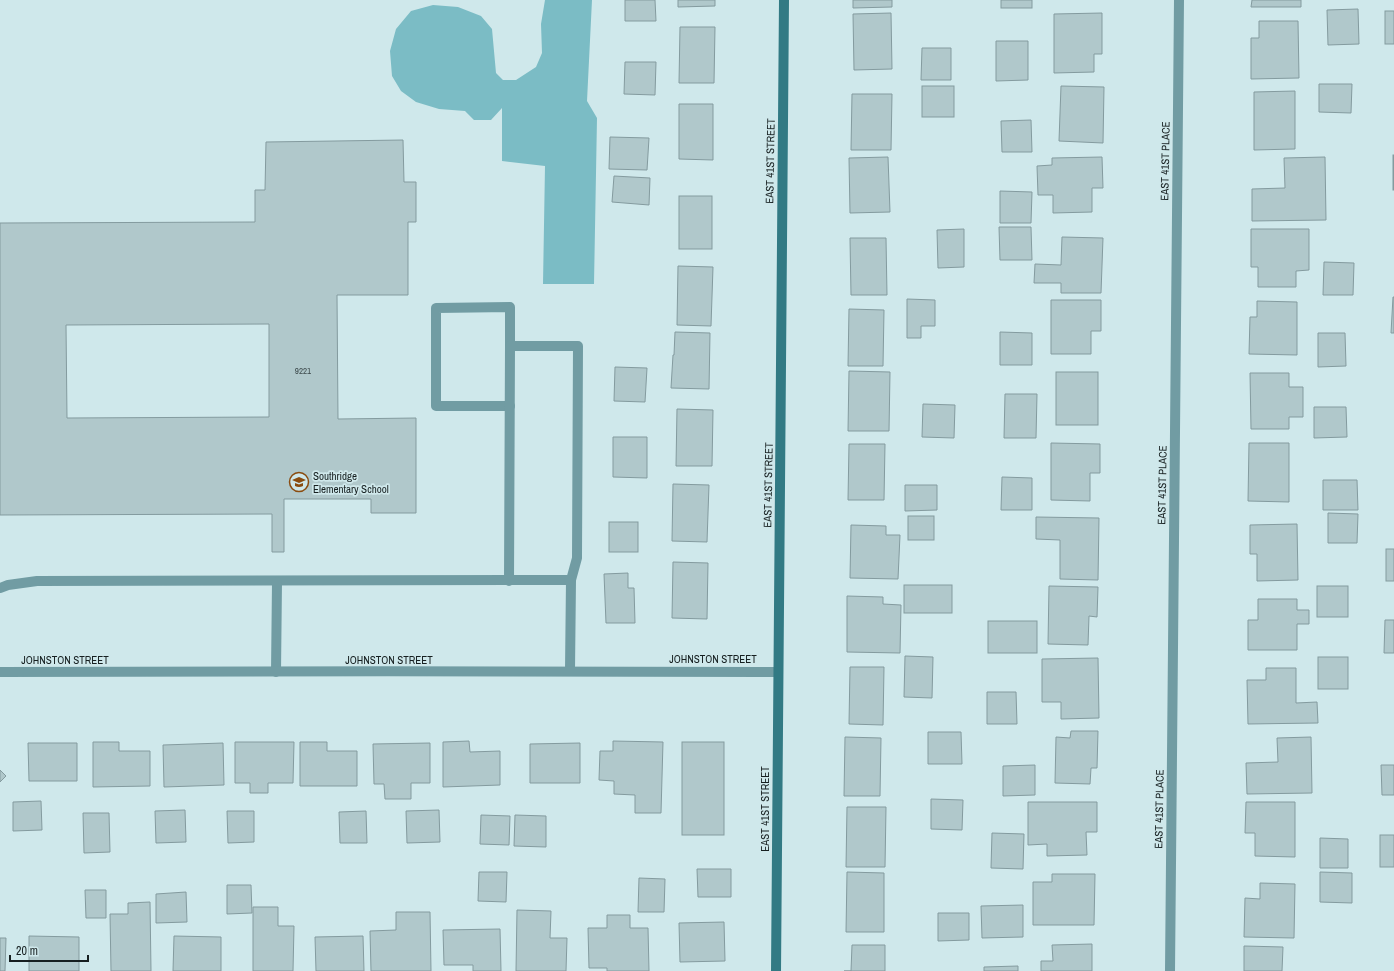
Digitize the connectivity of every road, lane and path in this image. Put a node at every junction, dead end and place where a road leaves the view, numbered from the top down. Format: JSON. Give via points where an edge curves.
{"nodes":[{"id":1,"x":784,"y":0,"type":"edge"},
{"id":2,"x":1179,"y":0,"type":"edge"},
{"id":3,"x":510,"y":346,"type":"junction"},
{"id":4,"x":510,"y":406,"type":"junction"},
{"id":5,"x":571,"y":580,"type":"junction"},
{"id":6,"x":509,"y":581,"type":"junction"},
{"id":7,"x":277,"y":582,"type":"junction"},
{"id":8,"x":0,"y":588,"type":"edge"},
{"id":9,"x":570,"y":670,"type":"junction"},
{"id":10,"x":0,"y":672,"type":"edge"},
{"id":11,"x":276,"y":672,"type":"junction"},
{"id":12,"x":778,"y":672,"type":"junction"},
{"id":13,"x":776,"y":971,"type":"edge"},
{"id":14,"x":1170,"y":971,"type":"edge"}],
"edges":[{"from":1,"to":12,"type":"street","name":"EAST 41ST STREET"},
{"from":2,"to":14,"type":"street","name":"EAST 41ST PLACE"},
{"from":3,"to":4,"type":"street"},
{"from":3,"to":4,"type":"street","via":[[510,307],[436,308],[436,406]]},
{"from":3,"to":5,"type":"street","via":[[578,346],[577,558]]},
{"from":4,"to":6,"type":"street"},
{"from":5,"to":6,"type":"street"},
{"from":5,"to":9,"type":"street"},
{"from":6,"to":7,"type":"street"},
{"from":7,"to":8,"type":"street","via":[[37,581]]},
{"from":7,"to":11,"type":"street"},
{"from":9,"to":11,"type":"street","name":"JOHNSTON STREET"},
{"from":9,"to":12,"type":"street","name":"JOHNSTON STREET"},
{"from":10,"to":11,"type":"street","name":"JOHNSTON STREET"},
{"from":12,"to":13,"type":"street","name":"EAST 41ST STREET"}]}
